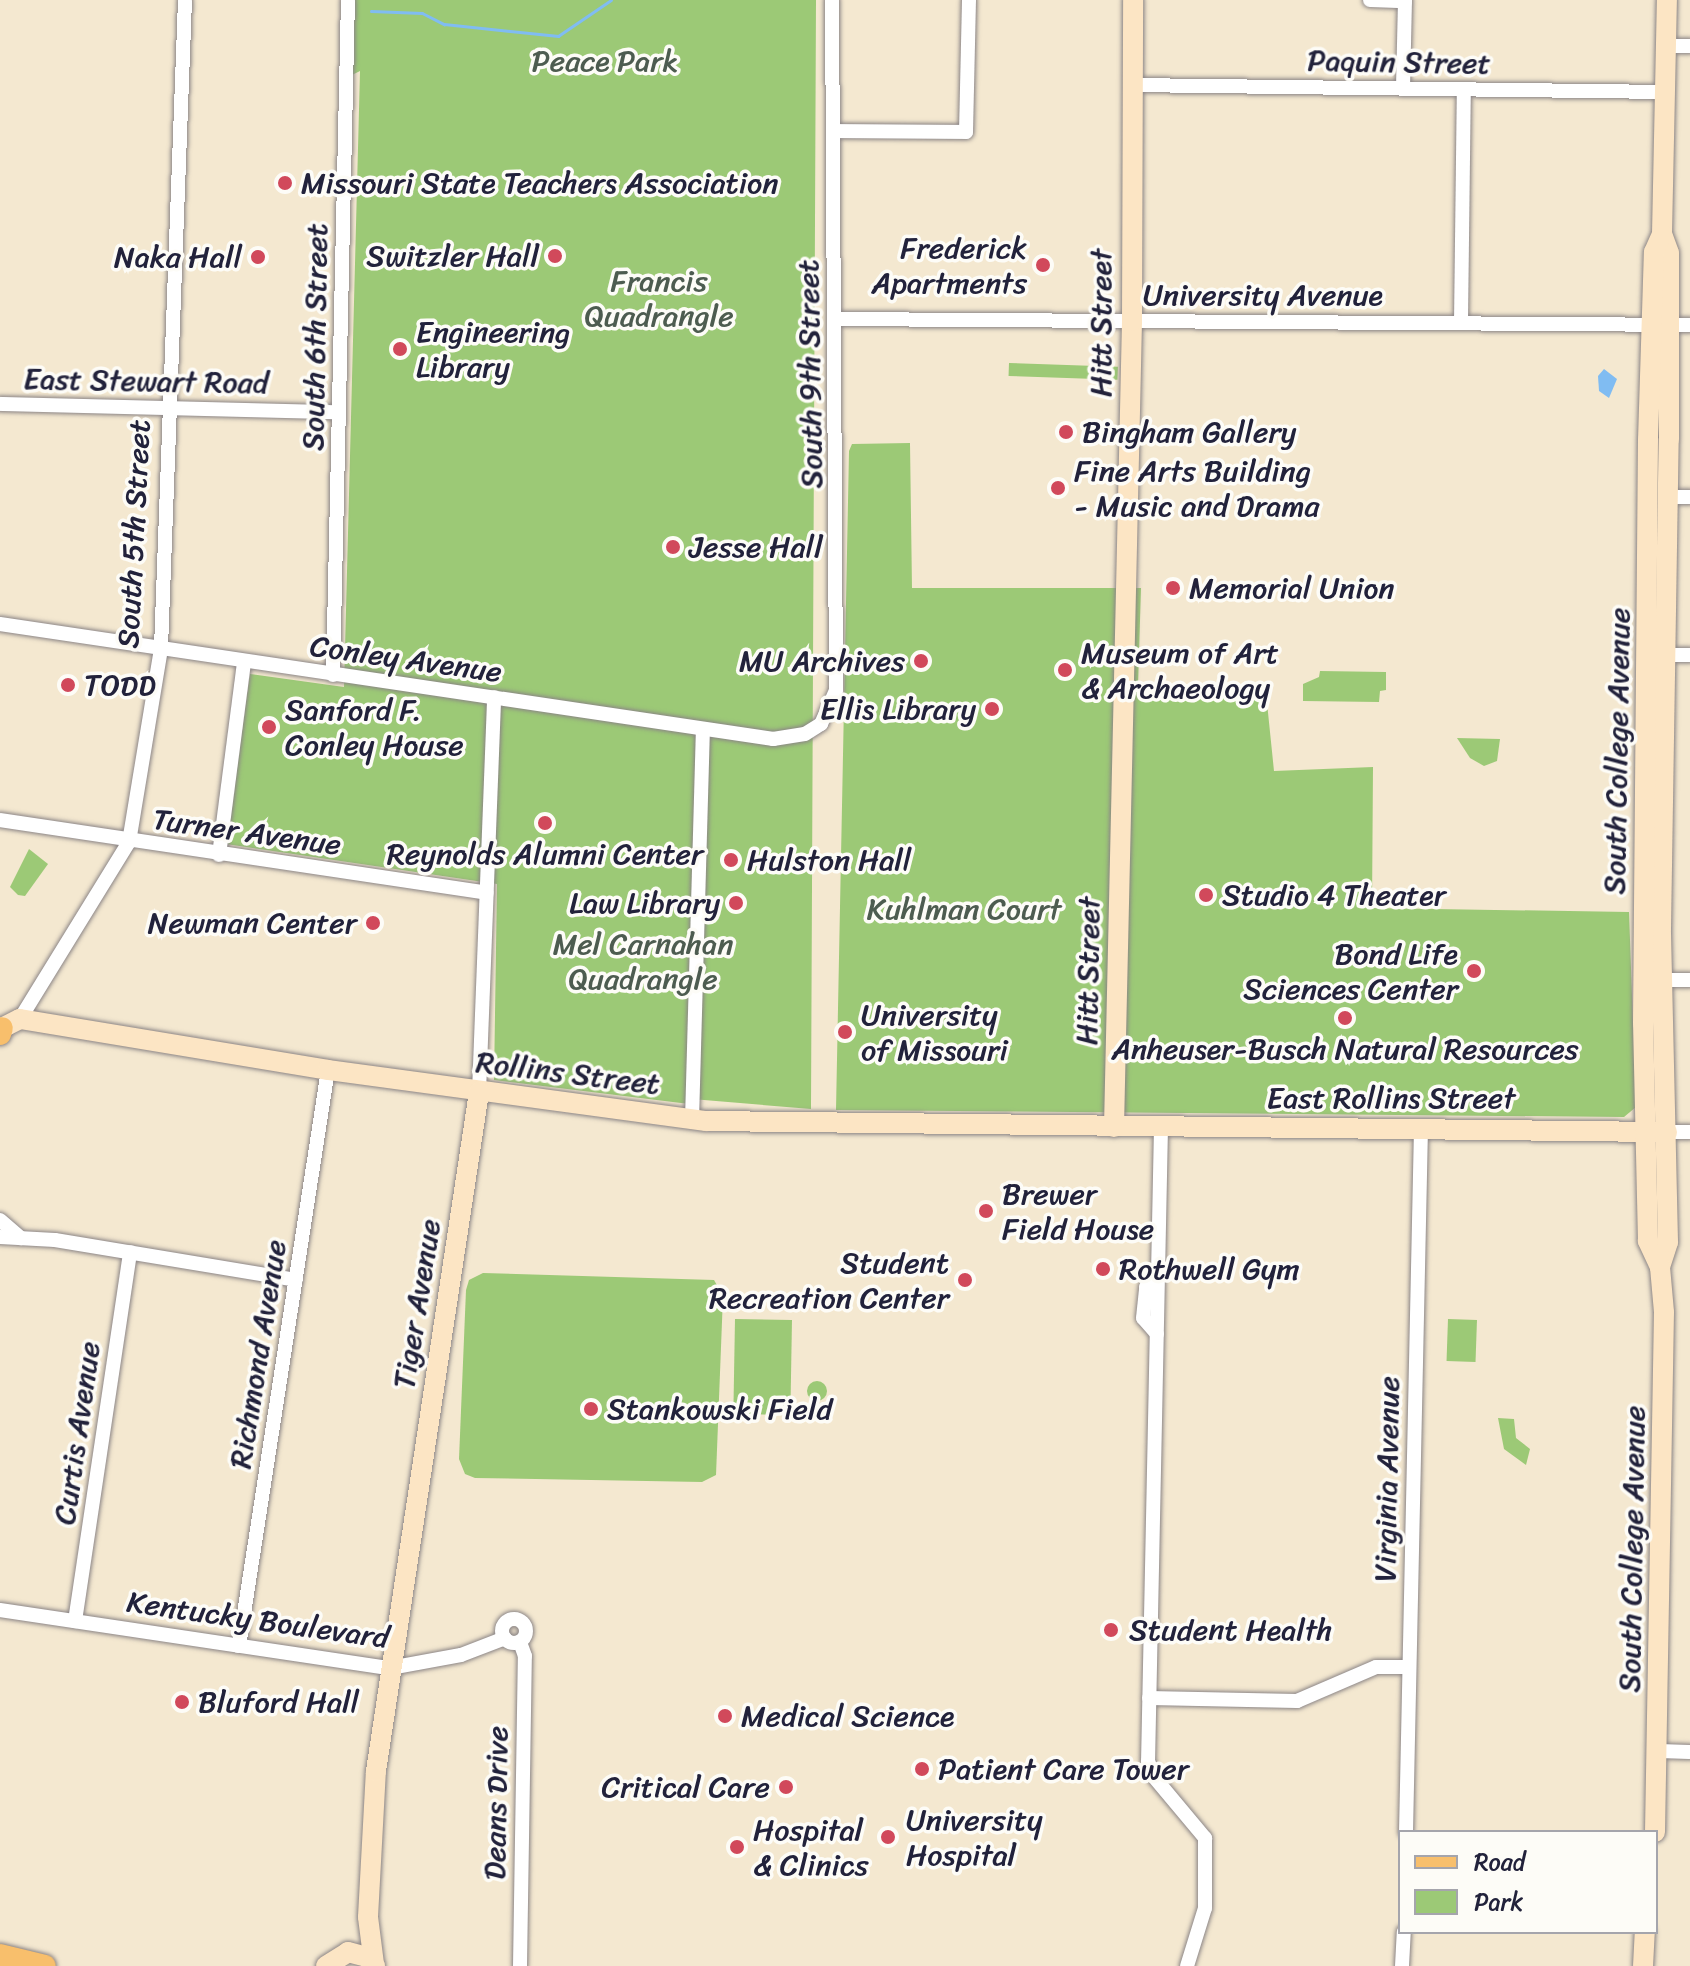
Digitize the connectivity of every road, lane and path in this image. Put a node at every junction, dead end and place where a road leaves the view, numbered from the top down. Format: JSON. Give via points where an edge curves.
{"nodes":[{"id":1,"x":185,"y":0,"type":"edge"},
{"id":2,"x":348,"y":0,"type":"edge"},
{"id":3,"x":832,"y":0,"type":"edge"},
{"id":4,"x":969,"y":0,"type":"edge"},
{"id":5,"x":1133,"y":0,"type":"edge"},
{"id":6,"x":1370,"y":0,"type":"edge"},
{"id":7,"x":1405,"y":0,"type":"edge"},
{"id":8,"x":1667,"y":0,"type":"edge"},
{"id":9,"x":1666,"y":46,"type":"junction"},
{"id":10,"x":1690,"y":46,"type":"edge"},
{"id":11,"x":1132,"y":85,"type":"junction"},
{"id":12,"x":1403,"y":88,"type":"junction"},
{"id":13,"x":1464,"y":89,"type":"junction"},
{"id":14,"x":1665,"y":92,"type":"junction"},
{"id":15,"x":834,"y":131,"type":"junction"},
{"id":16,"x":836,"y":319,"type":"junction"},
{"id":17,"x":1132,"y":321,"type":"junction"},
{"id":18,"x":1461,"y":322,"type":"junction"},
{"id":19,"x":1670,"y":325,"type":"edge"},
{"id":20,"x":0,"y":404,"type":"edge"},
{"id":21,"x":171,"y":407,"type":"junction"},
{"id":22,"x":339,"y":412,"type":"junction"},
{"id":23,"x":1668,"y":497,"type":"junction"},
{"id":24,"x":1690,"y":497,"type":"edge"},
{"id":25,"x":0,"y":624,"type":"edge"},
{"id":26,"x":161,"y":648,"type":"junction"},
{"id":27,"x":1666,"y":655,"type":"junction"},
{"id":28,"x":1690,"y":655,"type":"edge"},
{"id":29,"x":244,"y":662,"type":"junction"},
{"id":30,"x":333,"y":675,"type":"junction"},
{"id":31,"x":494,"y":697,"type":"junction"},
{"id":32,"x":703,"y":729,"type":"junction"},
{"id":33,"x":805,"y":734,"type":"joint"},
{"id":34,"x":0,"y":820,"type":"edge"},
{"id":35,"x":129,"y":842,"type":"junction"},
{"id":36,"x":219,"y":855,"type":"junction"},
{"id":37,"x":487,"y":893,"type":"junction"},
{"id":38,"x":1662,"y":980,"type":"junction"},
{"id":39,"x":1690,"y":980,"type":"edge"},
{"id":40,"x":4,"y":1028,"type":"edge"},
{"id":41,"x":328,"y":1070,"type":"junction"},
{"id":42,"x":479,"y":1092,"type":"junction"},
{"id":43,"x":692,"y":1120,"type":"junction"},
{"id":44,"x":1114,"y":1127,"type":"junction"},
{"id":45,"x":1161,"y":1127,"type":"junction"},
{"id":46,"x":1421,"y":1127,"type":"junction"},
{"id":47,"x":1645,"y":1132,"type":"junction"},
{"id":48,"x":1667,"y":1132,"type":"junction"},
{"id":49,"x":1690,"y":1132,"type":"edge"},
{"id":50,"x":0,"y":1220,"type":"edge"},
{"id":51,"x":0,"y":1237,"type":"edge"},
{"id":52,"x":22,"y":1238,"type":"junction"},
{"id":53,"x":130,"y":1252,"type":"junction"},
{"id":54,"x":1660,"y":1267,"type":"junction"},
{"id":55,"x":296,"y":1280,"type":"junction"},
{"id":56,"x":0,"y":1610,"type":"edge"},
{"id":57,"x":75,"y":1621,"type":"junction"},
{"id":58,"x":505,"y":1638,"type":"junction"},
{"id":59,"x":520,"y":1642,"type":"junction"},
{"id":60,"x":239,"y":1646,"type":"junction"},
{"id":61,"x":1409,"y":1667,"type":"junction"},
{"id":62,"x":390,"y":1668,"type":"junction"},
{"id":63,"x":1149,"y":1698,"type":"junction"},
{"id":64,"x":1659,"y":1751,"type":"junction"},
{"id":65,"x":1690,"y":1752,"type":"edge"},
{"id":66,"x":1406,"y":1830,"type":"edge"},
{"id":67,"x":1655,"y":1830,"type":"edge"},
{"id":68,"x":368,"y":1917,"type":"junction"},
{"id":69,"x":1404,"y":1934,"type":"edge"},
{"id":70,"x":1645,"y":1934,"type":"edge"},
{"id":71,"x":348,"y":1952,"type":"junction"},
{"id":72,"x":0,"y":1955,"type":"edge"},
{"id":73,"x":1640,"y":1963,"type":"edge"},
{"id":74,"x":374,"y":1965,"type":"edge"},
{"id":75,"x":45,"y":1966,"type":"edge"},
{"id":76,"x":326,"y":1966,"type":"edge"},
{"id":77,"x":520,"y":1966,"type":"edge"},
{"id":78,"x":1187,"y":1966,"type":"edge"},
{"id":79,"x":1402,"y":1966,"type":"edge"}],
"edges":[{"from":1,"to":21,"type":"street","name":"South 5th Street"},
{"from":2,"to":22,"type":"street","name":"South 6th Street"},
{"from":3,"to":15,"type":"street","name":"South 9th Street"},
{"from":4,"to":15,"type":"street","via":[[966,132]]},
{"from":5,"to":11,"type":"street","name":"Hitt Street"},
{"from":6,"to":7,"type":"street"},
{"from":7,"to":12,"type":"street"},
{"from":8,"to":9,"type":"street","name":"South College Avenue"},
{"from":9,"to":10,"type":"street"},
{"from":9,"to":14,"type":"street","name":"South College Avenue"},
{"from":11,"to":12,"type":"street","name":"Paquin Street"},
{"from":11,"to":17,"type":"street","name":"Hitt Street"},
{"from":12,"to":13,"type":"street","name":"Paquin Street"},
{"from":13,"to":14,"type":"street","name":"Paquin Street"},
{"from":13,"to":18,"type":"street"},
{"from":14,"to":19,"type":"street","name":"South College Avenue","via":[[1662,234],[1669,253]]},
{"from":15,"to":16,"type":"street","name":"South 9th Street"},
{"from":16,"to":17,"type":"street","name":"University Avenue"},
{"from":16,"to":33,"type":"street","name":"South 9th Street","via":[[836,691],[821,724]]},
{"from":17,"to":18,"type":"street","name":"University Avenue"},
{"from":17,"to":44,"type":"street","name":"Hitt Street"},
{"from":18,"to":19,"type":"street","name":"University Avenue"},
{"from":19,"to":23,"type":"street","name":"South College Avenue"},
{"from":19,"to":47,"type":"street","name":"South College Avenue"},
{"from":20,"to":21,"type":"street","name":"East Stewart Road"},
{"from":21,"to":22,"type":"street","name":"East Stewart Road"},
{"from":21,"to":26,"type":"street","name":"South 5th Street"},
{"from":22,"to":30,"type":"street","name":"South 6th Street"},
{"from":23,"to":24,"type":"street"},
{"from":23,"to":27,"type":"street","name":"South College Avenue"},
{"from":25,"to":26,"type":"street","name":"Conley Avenue"},
{"from":26,"to":29,"type":"street","name":"Conley Avenue"},
{"from":26,"to":35,"type":"street","name":"South 5th Street"},
{"from":27,"to":28,"type":"street"},
{"from":27,"to":38,"type":"street","name":"South College Avenue"},
{"from":29,"to":30,"type":"street","name":"Conley Avenue"},
{"from":29,"to":36,"type":"street"},
{"from":30,"to":31,"type":"street","name":"Conley Avenue"},
{"from":31,"to":32,"type":"street","name":"Conley Avenue"},
{"from":31,"to":37,"type":"street","name":"Tiger Avenue"},
{"from":32,"to":33,"type":"street","name":"Conley Avenue","via":[[773,739]]},
{"from":32,"to":43,"type":"street"},
{"from":34,"to":35,"type":"street","name":"Turner Avenue"},
{"from":35,"to":36,"type":"street","name":"Turner Avenue"},
{"from":35,"to":40,"type":"street","name":"South 5th Street"},
{"from":36,"to":37,"type":"street","name":"Turner Avenue"},
{"from":37,"to":42,"type":"street","name":"Tiger Avenue"},
{"from":38,"to":39,"type":"street"},
{"from":38,"to":48,"type":"street","name":"South College Avenue"},
{"from":40,"to":41,"type":"street","name":"Rollins Street"},
{"from":41,"to":42,"type":"street","name":"Rollins Street"},
{"from":41,"to":55,"type":"street","name":"Richmond Avenue"},
{"from":42,"to":43,"type":"street","name":"Rollins Street"},
{"from":42,"to":62,"type":"street","name":"Tiger Avenue"},
{"from":43,"to":44,"type":"street","name":"Rollins Street"},
{"from":44,"to":45,"type":"street","name":"East Rollins Street"},
{"from":45,"to":46,"type":"street","name":"East Rollins Street"},
{"from":45,"to":63,"type":"street"},
{"from":46,"to":47,"type":"street","name":"East Rollins Street"},
{"from":46,"to":61,"type":"street","name":"Virginia Avenue"},
{"from":47,"to":48,"type":"street","name":"East Rollins Street"},
{"from":47,"to":54,"type":"street","name":"South College Avenue","via":[[1648,1241]]},
{"from":48,"to":49,"type":"street"},
{"from":48,"to":54,"type":"street","name":"South College Avenue","via":[[1668,1242]]},
{"from":50,"to":52,"type":"street"},
{"from":51,"to":52,"type":"street"},
{"from":52,"to":53,"type":"street"},
{"from":53,"to":55,"type":"street"},
{"from":53,"to":57,"type":"street","name":"Curtis Avenue"},
{"from":54,"to":64,"type":"street","name":"South College Avenue","via":[[1666,1445]]},
{"from":55,"to":60,"type":"street","name":"Richmond Avenue"},
{"from":56,"to":57,"type":"street","name":"Kentucky Boulevard"},
{"from":57,"to":60,"type":"street","name":"Kentucky Boulevard"},
{"from":58,"to":59,"type":"street"},
{"from":58,"to":59,"type":"street","via":[[504,1624],[517,1618],[527,1630]]},
{"from":58,"to":62,"type":"street","name":"Kentucky Boulevard","via":[[461,1655]]},
{"from":59,"to":77,"type":"street","name":"Deans Drive","via":[[525,1656]]},
{"from":60,"to":62,"type":"street","name":"Kentucky Boulevard"},
{"from":61,"to":63,"type":"street","via":[[1376,1667],[1297,1701]]},
{"from":61,"to":66,"type":"street","name":"Virginia Avenue"},
{"from":62,"to":68,"type":"street","name":"Tiger Avenue","via":[[376,1771]]},
{"from":63,"to":78,"type":"street","via":[[1149,1769],[1205,1838],[1205,1908]]},
{"from":64,"to":65,"type":"street"},
{"from":64,"to":67,"type":"street","name":"South College Avenue"},
{"from":68,"to":71,"type":"street","name":"Tiger Avenue"},
{"from":68,"to":74,"type":"street","name":"Tiger Avenue"},
{"from":69,"to":79,"type":"street"},
{"from":70,"to":73,"type":"street"},
{"from":71,"to":74,"type":"street"},
{"from":71,"to":76,"type":"street"},
{"from":72,"to":75,"type":"main road"}]}
